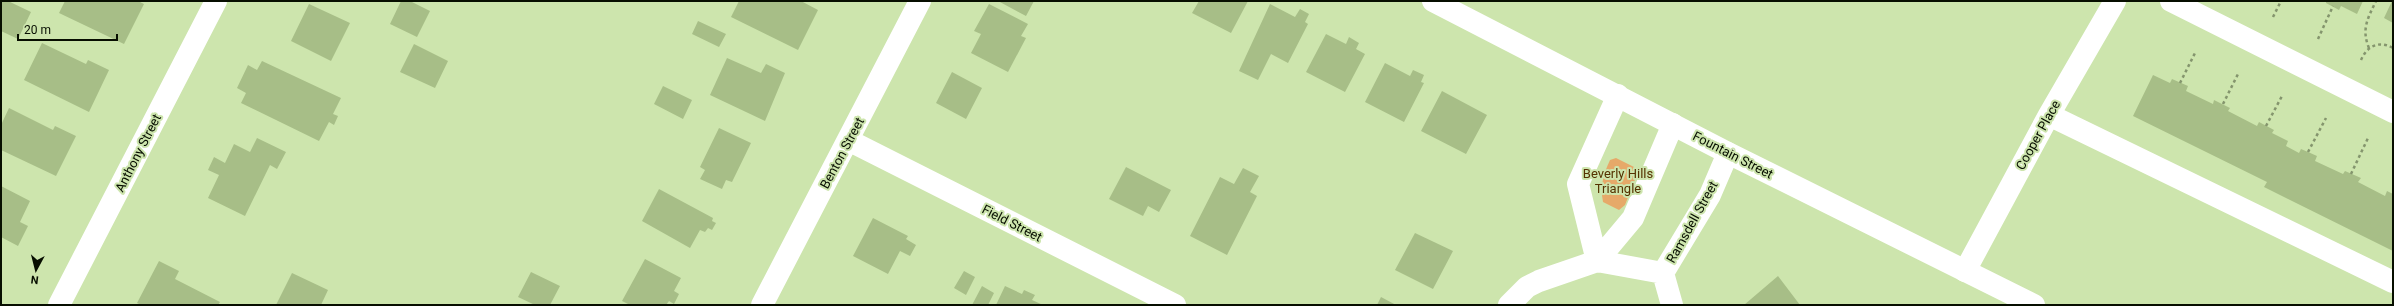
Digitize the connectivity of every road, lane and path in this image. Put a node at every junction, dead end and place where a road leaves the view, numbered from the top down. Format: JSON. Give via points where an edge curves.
{"nodes":[{"id":1,"x":216,"y":1,"type":"edge"},
{"id":2,"x":920,"y":1,"type":"edge"},
{"id":3,"x":1433,"y":1,"type":"edge"},
{"id":4,"x":2115,"y":1,"type":"edge"},
{"id":5,"x":2171,"y":1,"type":"edge"},
{"id":6,"x":2281,"y":1,"type":"edge"},
{"id":7,"x":2376,"y":1,"type":"edge"},
{"id":8,"x":2333,"y":6,"type":"dead end"},
{"id":9,"x":2273,"y":16,"type":"dead end"},
{"id":10,"x":2318,"y":38,"type":"dead end"},
{"id":11,"x":2369,"y":48,"type":"junction"},
{"id":12,"x":2393,"y":48,"type":"edge"},
{"id":13,"x":2195,"y":53,"type":"dead end"},
{"id":14,"x":2360,"y":60,"type":"dead end"},
{"id":15,"x":2238,"y":74,"type":"dead end"},
{"id":16,"x":2180,"y":83,"type":"dead end"},
{"id":17,"x":1618,"y":95,"type":"junction"},
{"id":18,"x":2282,"y":96,"type":"dead end"},
{"id":19,"x":2223,"y":104,"type":"dead end"},
{"id":20,"x":2393,"y":112,"type":"edge"},
{"id":21,"x":2049,"y":115,"type":"junction"},
{"id":22,"x":2326,"y":118,"type":"dead end"},
{"id":23,"x":1673,"y":124,"type":"junction"},
{"id":24,"x":2266,"y":126,"type":"dead end"},
{"id":25,"x":2368,"y":138,"type":"dead end"},
{"id":26,"x":848,"y":140,"type":"junction"},
{"id":27,"x":2308,"y":152,"type":"dead end"},
{"id":28,"x":1728,"y":153,"type":"junction"},
{"id":29,"x":2352,"y":174,"type":"dead end"},
{"id":30,"x":1597,"y":261,"type":"junction"},
{"id":31,"x":1965,"y":271,"type":"junction"},
{"id":32,"x":1663,"y":273,"type":"junction"},
{"id":33,"x":2393,"y":282,"type":"edge"},
{"id":34,"x":59,"y":305,"type":"edge"},
{"id":35,"x":762,"y":305,"type":"edge"},
{"id":36,"x":1175,"y":305,"type":"edge"},
{"id":37,"x":1509,"y":305,"type":"edge"},
{"id":38,"x":1672,"y":305,"type":"edge"},
{"id":39,"x":2034,"y":305,"type":"edge"}],
"edges":[{"from":1,"to":34,"type":"street","name":"Anthony Street"},
{"from":2,"to":26,"type":"street","name":"Benton Street"},
{"from":3,"to":17,"type":"street","name":"Fountain Street"},
{"from":4,"to":21,"type":"street","name":"Cooper Place"},
{"from":5,"to":20,"type":"street"},
{"from":6,"to":9,"type":"path"},
{"from":7,"to":11,"type":"path","via":[[2365,24],[2365,38]]},
{"from":8,"to":10,"type":"path"},
{"from":11,"to":12,"type":"path","via":[[2383,45]]},
{"from":11,"to":14,"type":"path"},
{"from":13,"to":16,"type":"path"},
{"from":15,"to":19,"type":"path"},
{"from":17,"to":23,"type":"street","name":"Fountain Street"},
{"from":17,"to":30,"type":"street","via":[[1578,184]]},
{"from":18,"to":24,"type":"path"},
{"from":21,"to":31,"type":"street","name":"Cooper Place"},
{"from":21,"to":33,"type":"street"},
{"from":22,"to":27,"type":"path"},
{"from":23,"to":28,"type":"street","name":"Fountain Street"},
{"from":23,"to":30,"type":"street","via":[[1633,218]]},
{"from":25,"to":29,"type":"path"},
{"from":26,"to":35,"type":"street","name":"Benton Street"},
{"from":26,"to":36,"type":"street","name":"Field Street"},
{"from":28,"to":31,"type":"street","name":"Fountain Street"},
{"from":28,"to":32,"type":"street","name":"Ramsdell Street","via":[[1710,195]]},
{"from":30,"to":32,"type":"street","name":"Ramsdell Street"},
{"from":30,"to":37,"type":"street","name":"Ramsdell Street","via":[[1539,281],[1528,287]]},
{"from":31,"to":39,"type":"street","name":"Fountain Street"},
{"from":32,"to":38,"type":"street"}]}
